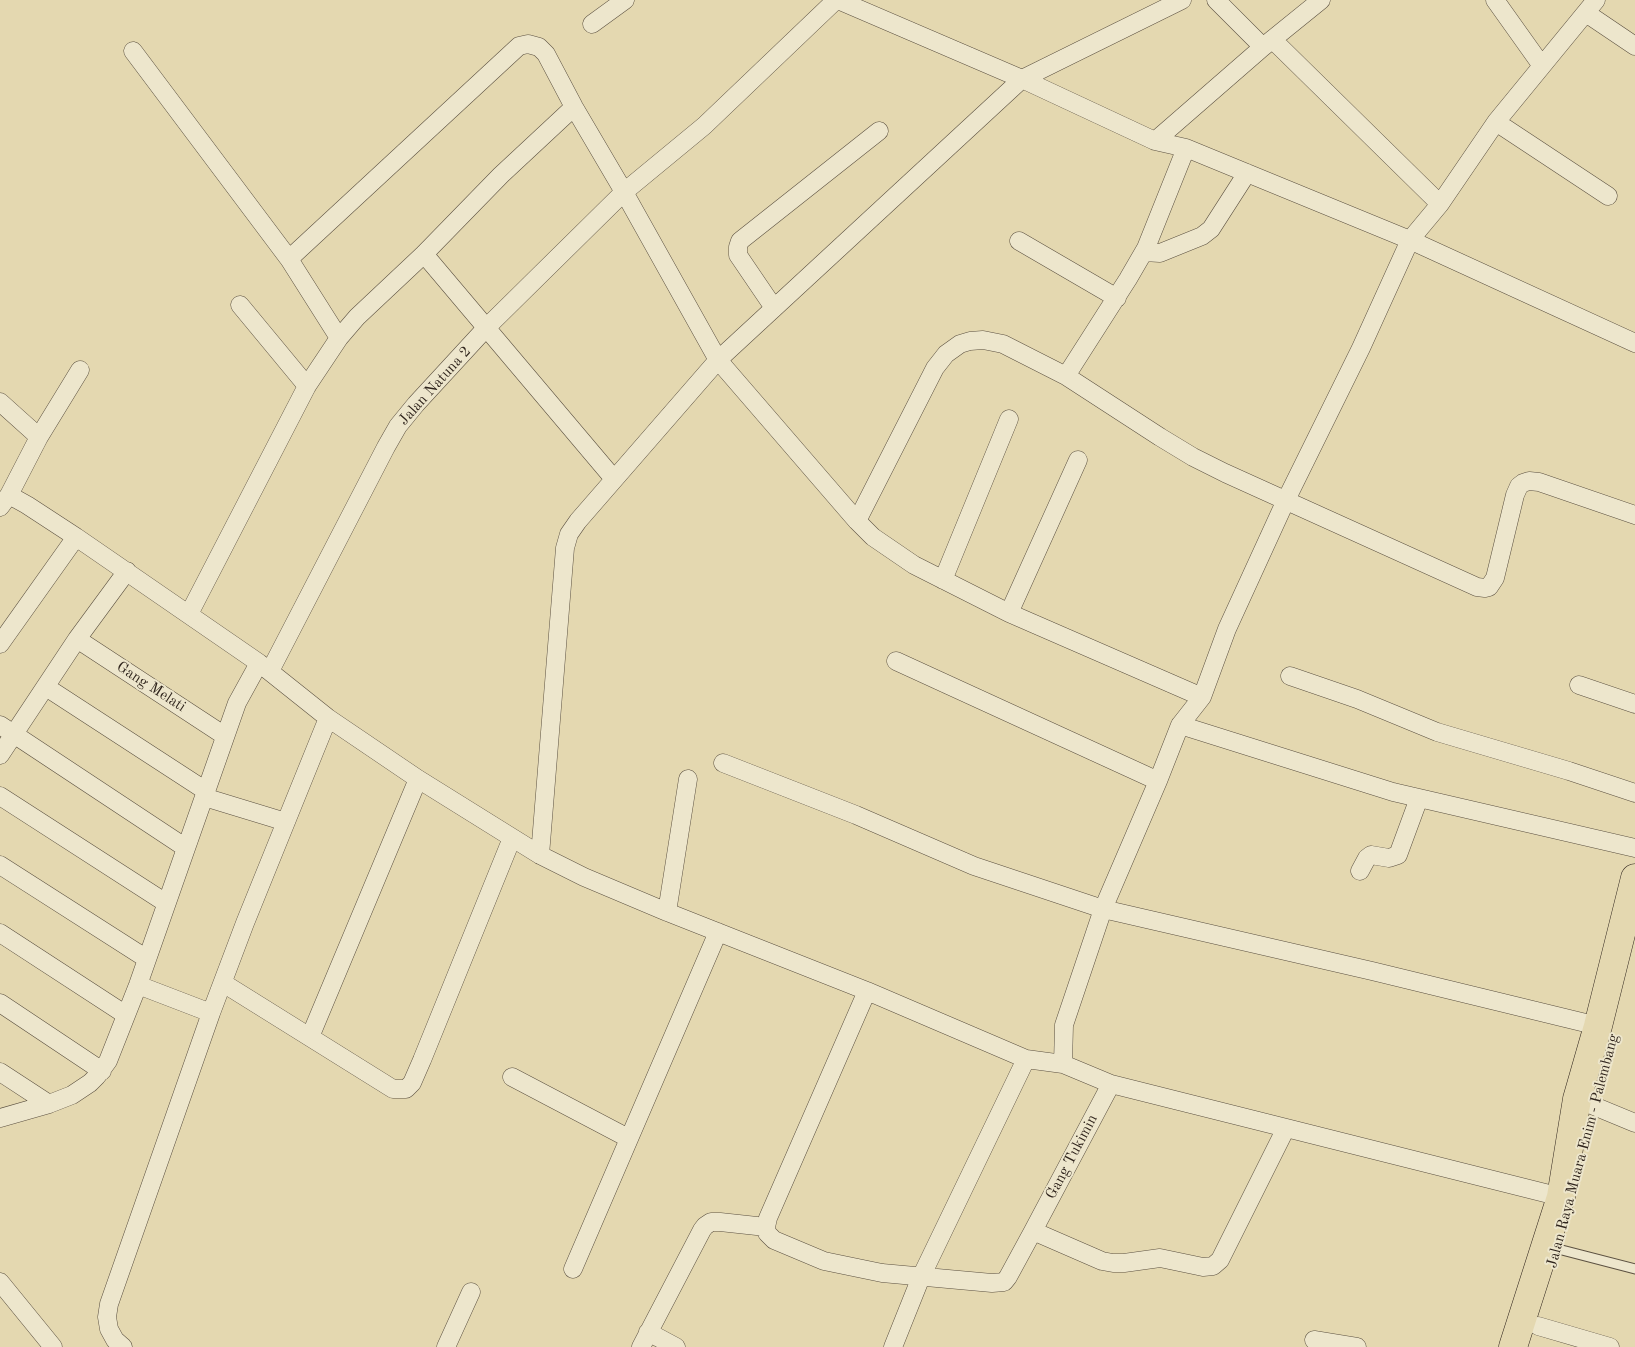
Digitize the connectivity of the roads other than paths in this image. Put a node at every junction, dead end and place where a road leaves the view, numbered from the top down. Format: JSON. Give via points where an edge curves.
{"nodes":[{"id":1,"x":624,"y":0,"type":"edge"},
{"id":2,"x":837,"y":0,"type":"edge"},
{"id":3,"x":1182,"y":0,"type":"edge"},
{"id":4,"x":1216,"y":0,"type":"edge"},
{"id":5,"x":1321,"y":0,"type":"edge"},
{"id":6,"x":1495,"y":0,"type":"edge"},
{"id":7,"x":1591,"y":7,"type":"edge"},
{"id":8,"x":592,"y":24,"type":"dead end"},
{"id":9,"x":1268,"y":43,"type":"junction"},
{"id":10,"x":1635,"y":46,"type":"edge"},
{"id":11,"x":133,"y":51,"type":"dead end"},
{"id":12,"x":1542,"y":66,"type":"junction"},
{"id":13,"x":1022,"y":79,"type":"junction"},
{"id":14,"x":574,"y":107,"type":"junction"},
{"id":15,"x":1496,"y":122,"type":"junction"},
{"id":16,"x":879,"y":131,"type":"dead end"},
{"id":17,"x":1155,"y":141,"type":"junction"},
{"id":18,"x":1186,"y":148,"type":"junction"},
{"id":19,"x":1247,"y":173,"type":"junction"},
{"id":20,"x":624,"y":192,"type":"junction"},
{"id":21,"x":1608,"y":196,"type":"dead end"},
{"id":22,"x":1440,"y":204,"type":"junction"},
{"id":23,"x":1410,"y":240,"type":"junction"},
{"id":24,"x":1019,"y":241,"type":"dead end"},
{"id":25,"x":1144,"y":252,"type":"junction"},
{"id":26,"x":424,"y":254,"type":"junction"},
{"id":27,"x":289,"y":259,"type":"junction"},
{"id":28,"x":1117,"y":298,"type":"junction"},
{"id":29,"x":240,"y":305,"type":"dead end"},
{"id":30,"x":774,"y":308,"type":"junction"},
{"id":31,"x":486,"y":328,"type":"junction"},
{"id":32,"x":339,"y":338,"type":"junction"},
{"id":33,"x":1635,"y":344,"type":"edge"},
{"id":34,"x":718,"y":360,"type":"junction"},
{"id":35,"x":80,"y":370,"type":"dead end"},
{"id":36,"x":1066,"y":376,"type":"junction"},
{"id":37,"x":308,"y":386,"type":"junction"},
{"id":38,"x":0,"y":402,"type":"edge"},
{"id":39,"x":1009,"y":419,"type":"dead end"},
{"id":40,"x":39,"y":437,"type":"junction"},
{"id":41,"x":1078,"y":460,"type":"dead end"},
{"id":42,"x":614,"y":479,"type":"junction"},
{"id":43,"x":1286,"y":500,"type":"junction"},
{"id":44,"x":5,"y":501,"type":"edge"},
{"id":45,"x":1635,"y":515,"type":"edge"},
{"id":46,"x":857,"y":521,"type":"junction"},
{"id":47,"x":76,"y":536,"type":"junction"},
{"id":48,"x":127,"y":571,"type":"junction"},
{"id":49,"x":943,"y":580,"type":"junction"},
{"id":50,"x":1009,"y":613,"type":"junction"},
{"id":51,"x":189,"y":614,"type":"junction"},
{"id":52,"x":77,"y":638,"type":"junction"},
{"id":53,"x":0,"y":644,"type":"edge"},
{"id":54,"x":896,"y":661,"type":"dead end"},
{"id":55,"x":264,"y":667,"type":"junction"},
{"id":56,"x":1290,"y":676,"type":"dead end"},
{"id":57,"x":1579,"y":685,"type":"dead end"},
{"id":58,"x":46,"y":687,"type":"junction"},
{"id":59,"x":1202,"y":697,"type":"junction"},
{"id":60,"x":1635,"y":704,"type":"edge"},
{"id":61,"x":328,"y":718,"type":"junction"},
{"id":62,"x":1180,"y":725,"type":"junction"},
{"id":63,"x":7,"y":730,"type":"edge"},
{"id":64,"x":225,"y":736,"type":"junction"},
{"id":65,"x":0,"y":755,"type":"edge"},
{"id":66,"x":722,"y":763,"type":"dead end"},
{"id":67,"x":418,"y":779,"type":"junction"},
{"id":68,"x":688,"y":779,"type":"dead end"},
{"id":69,"x":1158,"y":781,"type":"junction"},
{"id":70,"x":1635,"y":793,"type":"edge"},
{"id":71,"x":205,"y":794,"type":"junction"},
{"id":72,"x":0,"y":796,"type":"edge"},
{"id":73,"x":1419,"y":798,"type":"junction"},
{"id":74,"x":286,"y":822,"type":"junction"},
{"id":75,"x":512,"y":838,"type":"junction"},
{"id":76,"x":186,"y":848,"type":"junction"},
{"id":77,"x":1635,"y":848,"type":"edge"},
{"id":78,"x":540,"y":855,"type":"junction"},
{"id":79,"x":0,"y":865,"type":"edge"},
{"id":80,"x":1360,"y":871,"type":"dead end"},
{"id":81,"x":1635,"y":878,"type":"edge"},
{"id":82,"x":166,"y":903,"type":"junction"},
{"id":83,"x":1103,"y":909,"type":"junction"},
{"id":84,"x":667,"y":912,"type":"junction"},
{"id":85,"x":718,"y":932,"type":"junction"},
{"id":86,"x":0,"y":933,"type":"edge"},
{"id":87,"x":1635,"y":956,"type":"edge"},
{"id":88,"x":146,"y":959,"type":"junction"},
{"id":89,"x":223,"y":983,"type":"junction"},
{"id":90,"x":138,"y":985,"type":"junction"},
{"id":91,"x":867,"y":991,"type":"junction"},
{"id":92,"x":0,"y":1003,"type":"edge"},
{"id":93,"x":211,"y":1013,"type":"junction"},
{"id":94,"x":126,"y":1015,"type":"junction"},
{"id":95,"x":1598,"y":1026,"type":"junction"},
{"id":96,"x":310,"y":1037,"type":"junction"},
{"id":97,"x":1026,"y":1059,"type":"junction"},
{"id":98,"x":1063,"y":1064,"type":"junction"},
{"id":99,"x":102,"y":1071,"type":"junction"},
{"id":100,"x":0,"y":1072,"type":"edge"},
{"id":101,"x":512,"y":1077,"type":"dead end"},
{"id":102,"x":1111,"y":1084,"type":"junction"},
{"id":103,"x":1586,"y":1103,"type":"junction"},
{"id":104,"x":49,"y":1104,"type":"junction"},
{"id":105,"x":0,"y":1118,"type":"edge"},
{"id":106,"x":1635,"y":1123,"type":"edge"},
{"id":107,"x":1286,"y":1128,"type":"junction"},
{"id":108,"x":628,"y":1138,"type":"junction"},
{"id":109,"x":1561,"y":1197,"type":"junction"},
{"id":110,"x":766,"y":1227,"type":"junction"},
{"id":111,"x":1034,"y":1231,"type":"junction"},
{"id":112,"x":1558,"y":1249,"type":"junction"},
{"id":113,"x":573,"y":1269,"type":"dead end"},
{"id":114,"x":1635,"y":1269,"type":"edge"},
{"id":115,"x":920,"y":1277,"type":"junction"},
{"id":116,"x":0,"y":1282,"type":"edge"},
{"id":117,"x":471,"y":1292,"type":"dead end"},
{"id":118,"x":1535,"y":1336,"type":"edge"},
{"id":119,"x":644,"y":1340,"type":"edge"},
{"id":120,"x":1314,"y":1340,"type":"dead end"},
{"id":121,"x":53,"y":1347,"type":"edge"},
{"id":122,"x":123,"y":1347,"type":"edge"},
{"id":123,"x":446,"y":1347,"type":"edge"},
{"id":124,"x":676,"y":1347,"type":"edge"},
{"id":125,"x":892,"y":1347,"type":"edge"},
{"id":126,"x":1357,"y":1347,"type":"edge"},
{"id":127,"x":1513,"y":1347,"type":"edge"},
{"id":128,"x":1610,"y":1347,"type":"edge"}],
"edges":[{"from":1,"to":8,"type":"street"},
{"from":2,"to":13,"type":"street"},
{"from":2,"to":20,"type":"street","name":"Jalan Natuna 2","via":[[704,126]]},
{"from":3,"to":13,"type":"street"},
{"from":4,"to":9,"type":"street"},
{"from":5,"to":9,"type":"street"},
{"from":6,"to":12,"type":"street"},
{"from":7,"to":10,"type":"street"},
{"from":7,"to":12,"type":"street"},
{"from":9,"to":17,"type":"street"},
{"from":9,"to":22,"type":"street"},
{"from":11,"to":27,"type":"street"},
{"from":12,"to":15,"type":"street"},
{"from":13,"to":17,"type":"street"},
{"from":13,"to":30,"type":"street"},
{"from":14,"to":20,"type":"street"},
{"from":14,"to":26,"type":"street","via":[[500,175]]},
{"from":14,"to":27,"type":"street","via":[[546,54],[535,45],[519,46]]},
{"from":15,"to":21,"type":"street"},
{"from":15,"to":22,"type":"street"},
{"from":16,"to":30,"type":"street","via":[[740,241],[738,255]]},
{"from":17,"to":18,"type":"street"},
{"from":18,"to":19,"type":"street"},
{"from":18,"to":25,"type":"street"},
{"from":19,"to":23,"type":"street"},
{"from":19,"to":25,"type":"street","via":[[1211,229],[1202,236],[1160,253]]},
{"from":20,"to":31,"type":"street","name":"Jalan Natuna 2"},
{"from":20,"to":34,"type":"street"},
{"from":22,"to":23,"type":"street"},
{"from":23,"to":33,"type":"street"},
{"from":23,"to":43,"type":"street"},
{"from":24,"to":28,"type":"street"},
{"from":25,"to":28,"type":"street"},
{"from":26,"to":31,"type":"street"},
{"from":26,"to":32,"type":"street"},
{"from":27,"to":32,"type":"street"},
{"from":28,"to":36,"type":"street"},
{"from":29,"to":37,"type":"street"},
{"from":30,"to":34,"type":"street"},
{"from":31,"to":42,"type":"street"},
{"from":31,"to":55,"type":"street","name":"Jalan Natuna 2","via":[[398,426]]},
{"from":32,"to":37,"type":"street"},
{"from":34,"to":42,"type":"street"},
{"from":34,"to":46,"type":"street"},
{"from":35,"to":40,"type":"street"},
{"from":36,"to":43,"type":"street","via":[[1194,457]]},
{"from":36,"to":46,"type":"street","via":[[994,341],[970,341],[946,354],[935,368]]},
{"from":37,"to":51,"type":"street"},
{"from":38,"to":40,"type":"street"},
{"from":39,"to":49,"type":"street"},
{"from":40,"to":44,"type":"street"},
{"from":41,"to":50,"type":"street"},
{"from":42,"to":78,"type":"street","via":[[572,528],[565,548]]},
{"from":43,"to":45,"type":"street","via":[[1485,588],[1495,578],[1515,495],[1523,483],[1538,482]]},
{"from":43,"to":59,"type":"street","via":[[1227,629]]},
{"from":44,"to":47,"type":"street","via":[[27,505]]},
{"from":46,"to":49,"type":"street","via":[[873,537]]},
{"from":47,"to":48,"type":"street"},
{"from":47,"to":53,"type":"street"},
{"from":48,"to":51,"type":"street"},
{"from":48,"to":52,"type":"street"},
{"from":49,"to":50,"type":"street"},
{"from":50,"to":59,"type":"street"},
{"from":51,"to":55,"type":"street"},
{"from":52,"to":58,"type":"street"},
{"from":52,"to":64,"type":"street","name":"Gang Melati"},
{"from":54,"to":69,"type":"street"},
{"from":55,"to":61,"type":"street"},
{"from":55,"to":64,"type":"street","name":"Jalan Natuna 2","via":[[237,703]]},
{"from":56,"to":70,"type":"street","via":[[1437,732]]},
{"from":57,"to":60,"type":"street"},
{"from":58,"to":63,"type":"street"},
{"from":58,"to":71,"type":"street"},
{"from":59,"to":62,"type":"street"},
{"from":61,"to":67,"type":"street"},
{"from":61,"to":74,"type":"street"},
{"from":62,"to":69,"type":"street"},
{"from":62,"to":73,"type":"street"},
{"from":63,"to":65,"type":"street"},
{"from":63,"to":76,"type":"street"},
{"from":64,"to":71,"type":"street","name":"Jalan Natuna 2"},
{"from":66,"to":83,"type":"street","via":[[856,815],[974,866]]},
{"from":67,"to":75,"type":"street"},
{"from":67,"to":96,"type":"street"},
{"from":68,"to":84,"type":"street"},
{"from":69,"to":83,"type":"street"},
{"from":71,"to":74,"type":"street"},
{"from":71,"to":76,"type":"street","name":"Jalan Natuna 2"},
{"from":72,"to":82,"type":"street"},
{"from":73,"to":77,"type":"street"},
{"from":73,"to":80,"type":"street","via":[[1398,855],[1389,858],[1371,855]]},
{"from":74,"to":89,"type":"street"},
{"from":75,"to":78,"type":"street"},
{"from":75,"to":96,"type":"street","via":[[409,1087],[393,1089]]},
{"from":76,"to":82,"type":"street","name":"Jalan Natuna 2"},
{"from":78,"to":84,"type":"street"},
{"from":79,"to":88,"type":"street"},
{"from":81,"to":95,"type":"main road","name":"Jalan Raya Muara Enim - Palembang"},
{"from":82,"to":88,"type":"street","name":"Jalan Natuna 2"},
{"from":83,"to":95,"type":"street"},
{"from":83,"to":98,"type":"street","via":[[1064,1025]]},
{"from":84,"to":85,"type":"street"},
{"from":85,"to":91,"type":"street"},
{"from":85,"to":108,"type":"street"},
{"from":86,"to":94,"type":"street"},
{"from":87,"to":103,"type":"main road","name":"Jalan Raya Muara Enim - Palembang"},
{"from":88,"to":90,"type":"street","name":"Jalan Natuna 2"},
{"from":89,"to":93,"type":"street"},
{"from":89,"to":96,"type":"street"},
{"from":90,"to":93,"type":"street"},
{"from":90,"to":94,"type":"street","name":"Jalan Natuna 2"},
{"from":91,"to":97,"type":"street"},
{"from":91,"to":110,"type":"street"},
{"from":92,"to":99,"type":"street"},
{"from":93,"to":122,"type":"street","via":[[109,1304],[109,1329]]},
{"from":94,"to":99,"type":"street","name":"Jalan Natuna 2"},
{"from":95,"to":103,"type":"main road","name":"Jalan Raya Muara Enim - Palembang"},
{"from":97,"to":98,"type":"street"},
{"from":97,"to":115,"type":"street"},
{"from":98,"to":102,"type":"street"},
{"from":99,"to":104,"type":"street","via":[[72,1095]]},
{"from":100,"to":104,"type":"street"},
{"from":101,"to":108,"type":"street"},
{"from":102,"to":107,"type":"street"},
{"from":102,"to":111,"type":"street","name":"Gang Tukimin"},
{"from":103,"to":106,"type":"street"},
{"from":103,"to":109,"type":"main road","name":"Jalan Raya Muara Enim - Palembang"},
{"from":103,"to":112,"type":"main road","name":"Jalan Raya Muara Enim - Palembang"},
{"from":104,"to":105,"type":"street"},
{"from":107,"to":109,"type":"street"},
{"from":107,"to":111,"type":"street","via":[[1220,1260],[1213,1266],[1160,1258],[1113,1263]]},
{"from":108,"to":113,"type":"street"},
{"from":109,"to":127,"type":"main road","name":"Jalan Raya Muara Enim - Palembang"},
{"from":110,"to":115,"type":"street","via":[[774,1240],[824,1261]]},
{"from":110,"to":119,"type":"street","via":[[720,1222],[705,1226]]},
{"from":111,"to":115,"type":"street","name":"Gang Tukimin","via":[[1004,1282],[992,1284]]},
{"from":112,"to":114,"type":"lane"},
{"from":112,"to":118,"type":"main road","name":"Jalan Raya Muara Enim - Palembang"},
{"from":115,"to":125,"type":"street"},
{"from":116,"to":121,"type":"street"},
{"from":117,"to":123,"type":"street"},
{"from":118,"to":128,"type":"street"},
{"from":119,"to":124,"type":"street"},
{"from":120,"to":126,"type":"street"}]}
